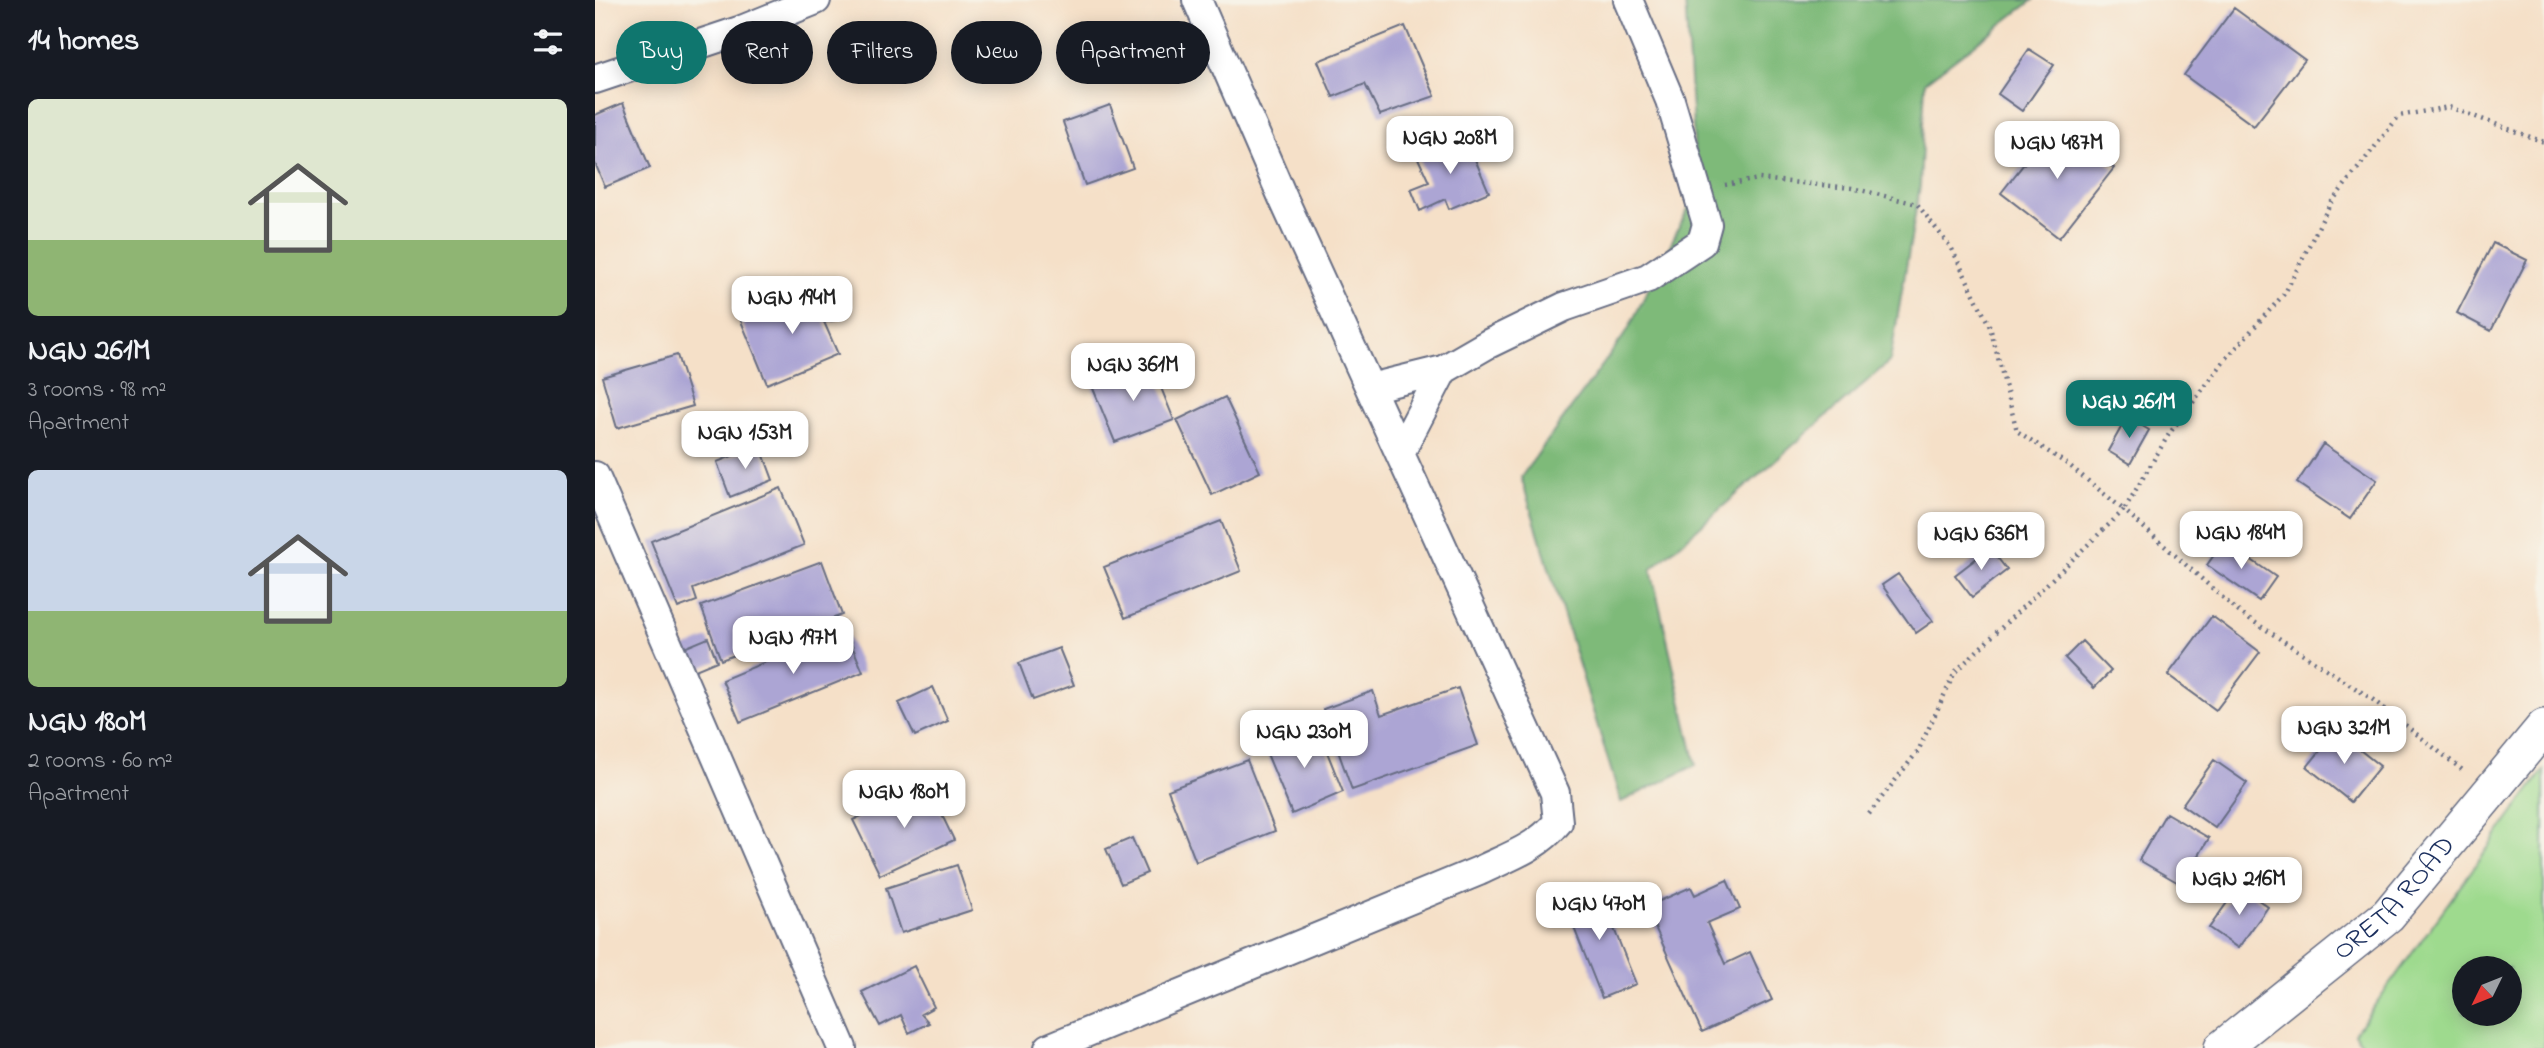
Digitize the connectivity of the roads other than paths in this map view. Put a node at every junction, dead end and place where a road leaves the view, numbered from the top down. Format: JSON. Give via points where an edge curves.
{"nodes":[{"id":1,"x":816,"y":0,"type":"edge"},
{"id":2,"x":1197,"y":0,"type":"edge"},
{"id":3,"x":1628,"y":0,"type":"edge"},
{"id":4,"x":595,"y":79,"type":"edge"},
{"id":5,"x":1443,"y":370,"type":"junction"},
{"id":6,"x":1370,"y":388,"type":"junction"},
{"id":7,"x":1400,"y":453,"type":"junction"},
{"id":8,"x":595,"y":476,"type":"edge"},
{"id":9,"x":2544,"y":727,"type":"edge"},
{"id":10,"x":842,"y":1048,"type":"edge"},
{"id":11,"x":1049,"y":1048,"type":"edge"},
{"id":12,"x":2222,"y":1048,"type":"edge"}],
"edges":[{"from":1,"to":4,"type":"street"},
{"from":2,"to":6,"type":"street"},
{"from":3,"to":5,"type":"street","via":[[1670,100],[1707,224],[1702,242],[1648,278],[1564,307]]},
{"from":5,"to":6,"type":"street"},
{"from":5,"to":7,"type":"street"},
{"from":6,"to":7,"type":"street"},
{"from":7,"to":11,"type":"street","via":[[1555,793],[1558,822],[1546,838],[1479,871]]},
{"from":8,"to":10,"type":"street"},
{"from":9,"to":12,"type":"street","name":"ORETA ROAD","via":[[2388,915]]}]}
